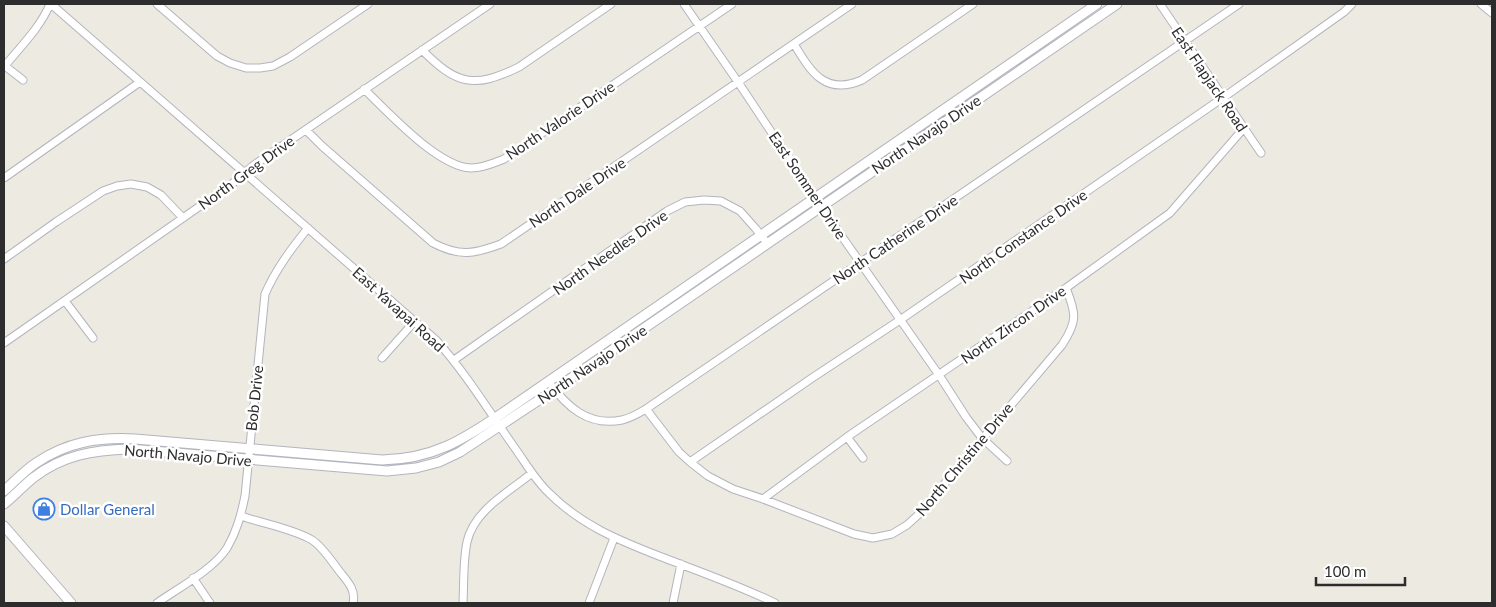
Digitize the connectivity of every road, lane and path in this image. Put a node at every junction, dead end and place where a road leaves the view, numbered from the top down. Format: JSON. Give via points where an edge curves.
{"nodes":[{"id":1,"x":50,"y":4,"type":"edge"},
{"id":2,"x":157,"y":4,"type":"edge"},
{"id":3,"x":368,"y":4,"type":"edge"},
{"id":4,"x":490,"y":4,"type":"edge"},
{"id":5,"x":612,"y":4,"type":"edge"},
{"id":6,"x":684,"y":4,"type":"edge"},
{"id":7,"x":732,"y":4,"type":"edge"},
{"id":8,"x":852,"y":4,"type":"edge"},
{"id":9,"x":973,"y":4,"type":"edge"},
{"id":10,"x":1097,"y":4,"type":"edge"},
{"id":11,"x":1117,"y":4,"type":"edge"},
{"id":12,"x":1160,"y":4,"type":"edge"},
{"id":13,"x":1239,"y":4,"type":"edge"},
{"id":14,"x":1352,"y":4,"type":"edge"},
{"id":15,"x":1481,"y":4,"type":"edge"},
{"id":16,"x":1492,"y":12,"type":"edge"},
{"id":17,"x":699,"y":26,"type":"junction"},
{"id":18,"x":1185,"y":42,"type":"junction"},
{"id":19,"x":794,"y":44,"type":"junction"},
{"id":20,"x":422,"y":50,"type":"junction"},
{"id":21,"x":4,"y":67,"type":"edge"},
{"id":22,"x":23,"y":80,"type":"dead end"},
{"id":23,"x":140,"y":82,"type":"junction"},
{"id":24,"x":738,"y":82,"type":"junction"},
{"id":25,"x":364,"y":89,"type":"junction"},
{"id":26,"x":1224,"y":97,"type":"junction"},
{"id":27,"x":1244,"y":128,"type":"junction"},
{"id":28,"x":306,"y":130,"type":"junction"},
{"id":29,"x":1261,"y":153,"type":"dead end"},
{"id":30,"x":246,"y":173,"type":"junction"},
{"id":31,"x":4,"y":178,"type":"edge"},
{"id":32,"x":816,"y":198,"type":"junction"},
{"id":33,"x":821,"y":206,"type":"junction"},
{"id":34,"x":183,"y":218,"type":"junction"},
{"id":35,"x":308,"y":228,"type":"junction"},
{"id":36,"x":760,"y":235,"type":"junction"},
{"id":37,"x":766,"y":244,"type":"junction"},
{"id":38,"x":4,"y":259,"type":"edge"},
{"id":39,"x":861,"y":262,"type":"junction"},
{"id":40,"x":1066,"y":288,"type":"junction"},
{"id":41,"x":65,"y":301,"type":"junction"},
{"id":42,"x":900,"y":320,"type":"junction"},
{"id":43,"x":415,"y":321,"type":"junction"},
{"id":44,"x":93,"y":338,"type":"dead end"},
{"id":45,"x":4,"y":343,"type":"edge"},
{"id":46,"x":382,"y":358,"type":"dead end"},
{"id":47,"x":454,"y":360,"type":"junction"},
{"id":48,"x":939,"y":375,"type":"junction"},
{"id":49,"x":548,"y":381,"type":"junction"},
{"id":50,"x":554,"y":390,"type":"junction"},
{"id":51,"x":646,"y":409,"type":"junction"},
{"id":52,"x":497,"y":423,"type":"junction"},
{"id":53,"x":847,"y":437,"type":"junction"},
{"id":54,"x":982,"y":438,"type":"junction"},
{"id":55,"x":143,"y":440,"type":"junction"},
{"id":56,"x":249,"y":449,"type":"junction"},
{"id":57,"x":142,"y":450,"type":"junction"},
{"id":58,"x":863,"y":458,"type":"dead end"},
{"id":59,"x":368,"y":459,"type":"junction"},
{"id":60,"x":248,"y":460,"type":"junction"},
{"id":61,"x":1007,"y":461,"type":"dead end"},
{"id":62,"x":690,"y":462,"type":"junction"},
{"id":63,"x":366,"y":470,"type":"junction"},
{"id":64,"x":532,"y":473,"type":"junction"},
{"id":65,"x":4,"y":491,"type":"edge"},
{"id":66,"x":763,"y":498,"type":"junction"},
{"id":67,"x":4,"y":504,"type":"edge"},
{"id":68,"x":241,"y":516,"type":"junction"},
{"id":69,"x":4,"y":526,"type":"edge"},
{"id":70,"x":614,"y":538,"type":"junction"},
{"id":71,"x":681,"y":564,"type":"junction"},
{"id":72,"x":193,"y":578,"type":"junction"},
{"id":73,"x":761,"y":596,"type":"junction"},
{"id":74,"x":71,"y":603,"type":"edge"},
{"id":75,"x":156,"y":603,"type":"edge"},
{"id":76,"x":210,"y":603,"type":"edge"},
{"id":77,"x":353,"y":603,"type":"edge"},
{"id":78,"x":463,"y":603,"type":"edge"},
{"id":79,"x":589,"y":603,"type":"edge"},
{"id":80,"x":672,"y":603,"type":"edge"},
{"id":81,"x":756,"y":603,"type":"edge"},
{"id":82,"x":775,"y":603,"type":"edge"}],
"edges":[{"from":1,"to":21,"type":"street","via":[[40,24]]},
{"from":1,"to":23,"type":"street","name":"East Yavapai Road"},
{"from":2,"to":3,"type":"street","via":[[217,56],[246,68],[273,66]]},
{"from":4,"to":20,"type":"street","name":"North Greg Drive"},
{"from":5,"to":20,"type":"street","via":[[519,67],[488,80],[469,81],[453,76]]},
{"from":6,"to":17,"type":"street","name":"East Sommer Drive"},
{"from":7,"to":17,"type":"street","name":"North Valorie Drive"},
{"from":8,"to":19,"type":"street","name":"North Dale Drive"},
{"from":9,"to":19,"type":"street","via":[[852,84],[834,85],[820,78],[809,68]]},
{"from":10,"to":32,"type":"street","name":"North Navajo Drive"},
{"from":11,"to":33,"type":"street","name":"North Navajo Drive"},
{"from":12,"to":18,"type":"street","name":"East Flapjack Road"},
{"from":13,"to":18,"type":"street","name":"North Catherine Drive"},
{"from":14,"to":26,"type":"street","name":"North Constance Drive"},
{"from":15,"to":16,"type":"street"},
{"from":17,"to":24,"type":"street","name":"East Sommer Drive"},
{"from":17,"to":25,"type":"street","name":"North Valorie Drive","via":[[504,159],[486,166],[456,165],[439,156]]},
{"from":18,"to":26,"type":"street","name":"East Flapjack Road"},
{"from":18,"to":39,"type":"street","name":"North Catherine Drive"},
{"from":19,"to":24,"type":"street","name":"North Dale Drive"},
{"from":20,"to":25,"type":"street","name":"North Greg Drive"},
{"from":21,"to":22,"type":"street"},
{"from":23,"to":30,"type":"street","name":"East Yavapai Road"},
{"from":23,"to":31,"type":"street"},
{"from":24,"to":28,"type":"street","name":"North Dale Drive","via":[[501,244],[467,253],[447,250],[433,243]]},
{"from":24,"to":32,"type":"street","name":"East Sommer Drive"},
{"from":25,"to":28,"type":"street","name":"North Greg Drive"},
{"from":26,"to":27,"type":"street","name":"East Flapjack Road"},
{"from":26,"to":42,"type":"street","name":"North Constance Drive"},
{"from":27,"to":29,"type":"street","name":"East Flapjack Road"},
{"from":27,"to":40,"type":"street","name":"North Zircon Drive","via":[[1170,214]]},
{"from":28,"to":30,"type":"street","name":"North Greg Drive"},
{"from":30,"to":34,"type":"street","name":"North Greg Drive"},
{"from":30,"to":35,"type":"street","name":"East Yavapai Road"},
{"from":32,"to":33,"type":"street","name":"East Sommer Drive"},
{"from":32,"to":36,"type":"street","name":"North Navajo Drive"},
{"from":33,"to":37,"type":"street","name":"North Navajo Drive"},
{"from":33,"to":39,"type":"street","name":"East Sommer Drive"},
{"from":34,"to":38,"type":"street","via":[[161,195],[146,187],[117,186],[103,191]]},
{"from":34,"to":41,"type":"street","name":"North Greg Drive"},
{"from":35,"to":43,"type":"street","name":"East Yavapai Road"},
{"from":35,"to":56,"type":"street","name":"Bob Drive","via":[[279,266],[265,294]]},
{"from":36,"to":37,"type":"street","name":"North Needles Drive"},
{"from":36,"to":47,"type":"street","name":"North Needles Drive","via":[[740,211],[721,201],[686,202],[668,211]]},
{"from":36,"to":49,"type":"street","name":"North Navajo Drive"},
{"from":37,"to":50,"type":"street","name":"North Navajo Drive"},
{"from":39,"to":42,"type":"street","name":"East Sommer Drive"},
{"from":39,"to":51,"type":"street","name":"North Catherine Drive"},
{"from":40,"to":48,"type":"street","name":"North Zircon Drive"},
{"from":40,"to":54,"type":"street","name":"North Christine Drive","via":[[1073,306],[1074,320],[1070,333]]},
{"from":41,"to":44,"type":"street"},
{"from":41,"to":45,"type":"street","name":"North Greg Drive"},
{"from":42,"to":48,"type":"street","name":"East Sommer Drive"},
{"from":42,"to":62,"type":"street","name":"North Constance Drive"},
{"from":43,"to":46,"type":"street"},
{"from":43,"to":47,"type":"street","name":"East Yavapai Road"},
{"from":47,"to":52,"type":"street","name":"East Yavapai Road"},
{"from":48,"to":53,"type":"street","name":"North Zircon Drive"},
{"from":48,"to":54,"type":"street","name":"East Sommer Drive"},
{"from":49,"to":50,"type":"street","name":"North Catherine Drive"},
{"from":49,"to":52,"type":"street","name":"North Navajo Drive"},
{"from":50,"to":51,"type":"street","name":"North Catherine Drive","via":[[575,412],[590,418],[622,420]]},
{"from":50,"to":52,"type":"street","name":"North Navajo Drive"},
{"from":51,"to":62,"type":"street","name":"North Christine Drive"},
{"from":52,"to":59,"type":"street","name":"North Navajo Drive","via":[[435,452],[397,460]]},
{"from":52,"to":63,"type":"street","name":"North Navajo Drive","via":[[460,452],[439,462],[398,471]]},
{"from":52,"to":64,"type":"street","name":"East Yavapai Road"},
{"from":53,"to":58,"type":"street"},
{"from":53,"to":66,"type":"street","name":"North Zircon Drive"},
{"from":54,"to":61,"type":"street","name":"East Sommer Drive"},
{"from":54,"to":66,"type":"street","name":"North Christine Drive","via":[[918,515],[892,534],[874,538],[854,534]]},
{"from":55,"to":56,"type":"street","name":"North Navajo Drive"},
{"from":55,"to":57,"type":"street"},
{"from":55,"to":65,"type":"street","name":"North Navajo Drive","via":[[98,439],[66,447],[36,463]]},
{"from":56,"to":59,"type":"street","name":"North Navajo Drive"},
{"from":56,"to":60,"type":"street","name":"Bob Drive"},
{"from":57,"to":60,"type":"street","name":"North Navajo Drive"},
{"from":57,"to":67,"type":"street","name":"North Navajo Drive","via":[[81,453],[46,469]]},
{"from":59,"to":63,"type":"street"},
{"from":60,"to":63,"type":"street","name":"North Navajo Drive"},
{"from":60,"to":68,"type":"street","name":"Bob Drive"},
{"from":62,"to":66,"type":"street","name":"North Christine Drive","via":[[708,476]]},
{"from":64,"to":70,"type":"street","name":"East Yavapai Road","via":[[565,508]]},
{"from":64,"to":78,"type":"street","via":[[492,504],[470,532]]},
{"from":68,"to":72,"type":"street","name":"Bob Drive","via":[[226,549]]},
{"from":68,"to":77,"type":"street","via":[[313,540],[350,584],[354,592]]},
{"from":69,"to":74,"type":"street"},
{"from":70,"to":71,"type":"street","name":"East Yavapai Road"},
{"from":70,"to":79,"type":"street"},
{"from":71,"to":73,"type":"street","name":"East Yavapai Road"},
{"from":71,"to":80,"type":"street"},
{"from":72,"to":75,"type":"street","name":"Bob Drive"},
{"from":72,"to":76,"type":"street"},
{"from":73,"to":81,"type":"street"},
{"from":73,"to":82,"type":"street","name":"East Yavapai Road"}]}
